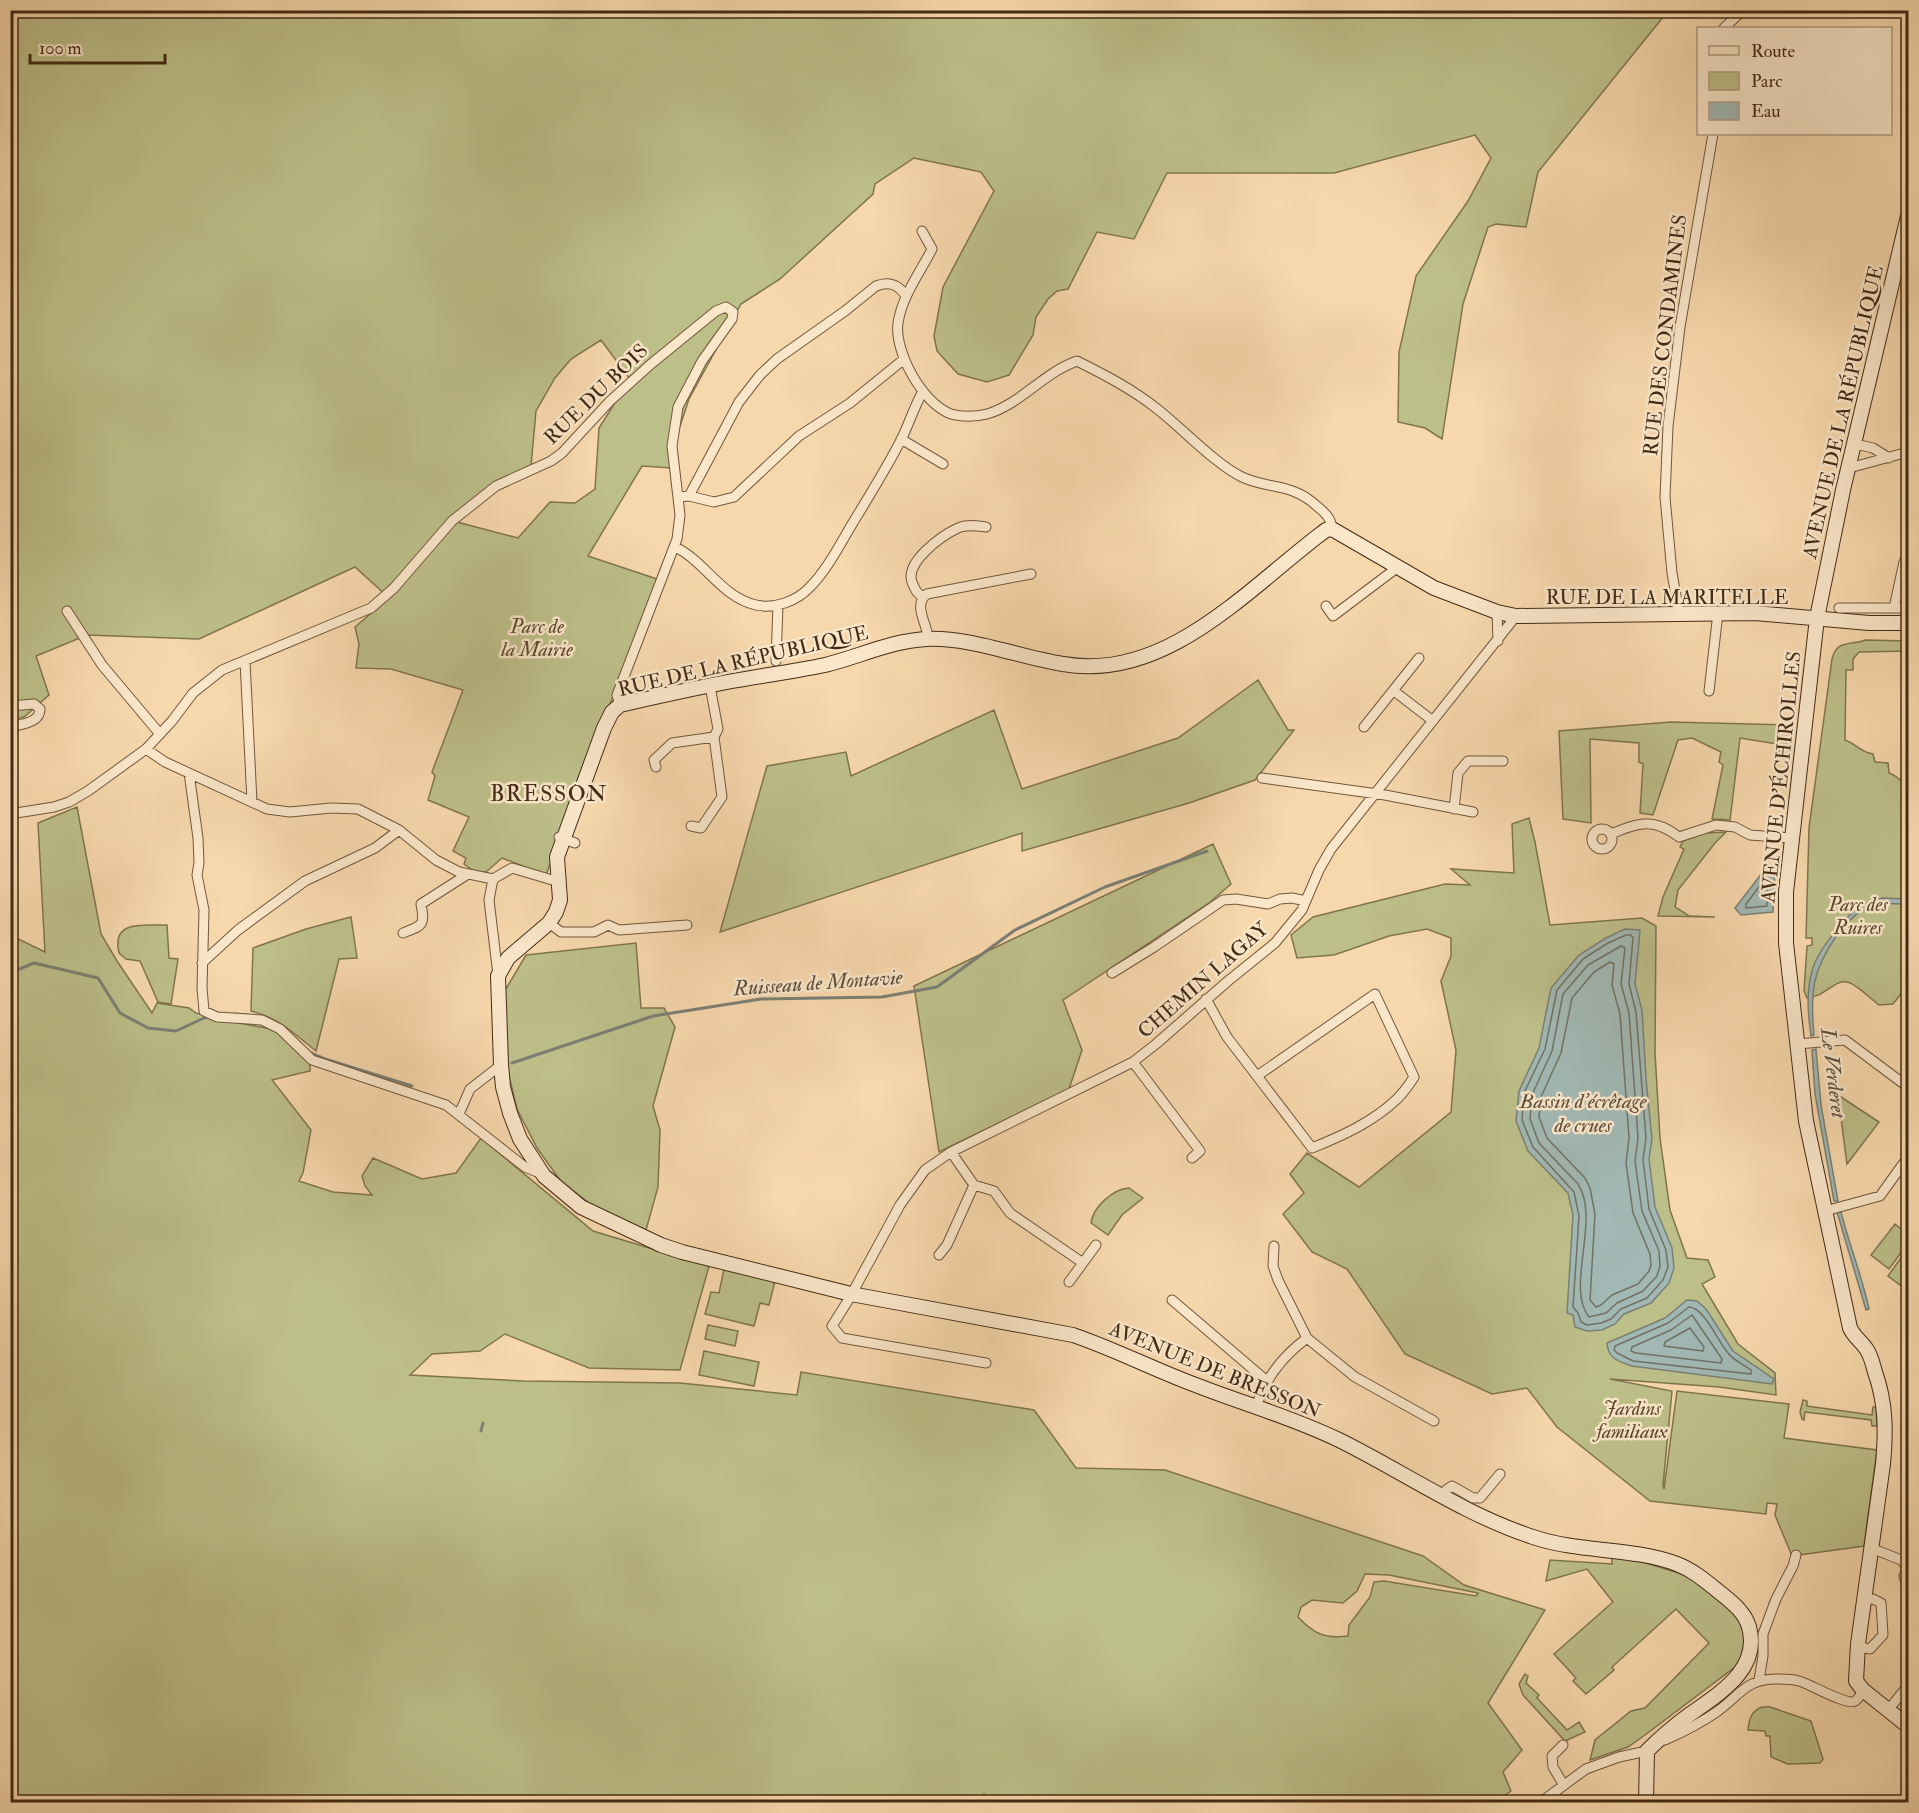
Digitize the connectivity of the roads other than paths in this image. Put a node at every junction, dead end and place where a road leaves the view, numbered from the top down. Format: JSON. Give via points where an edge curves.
{"nodes":[{"id":1,"x":1743,"y":10,"type":"edge"},
{"id":2,"x":1725,"y":27,"type":"edge"},
{"id":3,"x":1713,"y":135,"type":"edge"},
{"id":4,"x":1908,"y":216,"type":"edge"},
{"id":5,"x":921,"y":231,"type":"dead end"},
{"id":6,"x":906,"y":296,"type":"junction"},
{"id":7,"x":903,"y":360,"type":"junction"},
{"id":8,"x":923,"y":391,"type":"junction"},
{"id":9,"x":901,"y":440,"type":"junction"},
{"id":10,"x":1855,"y":444,"type":"junction"},
{"id":11,"x":1908,"y":452,"type":"edge"},
{"id":12,"x":1889,"y":458,"type":"junction"},
{"id":13,"x":943,"y":464,"type":"dead end"},
{"id":14,"x":1848,"y":468,"type":"junction"},
{"id":15,"x":689,"y":496,"type":"junction"},
{"id":16,"x":679,"y":497,"type":"junction"},
{"id":17,"x":986,"y":527,"type":"dead end"},
{"id":18,"x":1332,"y":529,"type":"junction"},
{"id":19,"x":675,"y":547,"type":"junction"},
{"id":20,"x":1908,"y":555,"type":"edge"},
{"id":21,"x":1398,"y":567,"type":"junction"},
{"id":22,"x":1031,"y":574,"type":"dead end"},
{"id":23,"x":923,"y":597,"type":"junction"},
{"id":24,"x":778,"y":605,"type":"junction"},
{"id":25,"x":1326,"y":606,"type":"dead end"},
{"id":26,"x":1839,"y":608,"type":"dead end"},
{"id":27,"x":1894,"y":608,"type":"junction"},
{"id":28,"x":1908,"y":608,"type":"edge"},
{"id":29,"x":67,"y":611,"type":"dead end"},
{"id":30,"x":1497,"y":612,"type":"junction"},
{"id":31,"x":1679,"y":613,"type":"junction"},
{"id":32,"x":1718,"y":613,"type":"junction"},
{"id":33,"x":1516,"y":616,"type":"junction"},
{"id":34,"x":1817,"y":618,"type":"junction"},
{"id":35,"x":1908,"y":623,"type":"edge"},
{"id":36,"x":1908,"y":630,"type":"edge"},
{"id":37,"x":928,"y":639,"type":"junction"},
{"id":38,"x":1497,"y":641,"type":"junction"},
{"id":39,"x":1419,"y":658,"type":"dead end"},
{"id":40,"x":245,"y":661,"type":"junction"},
{"id":41,"x":776,"y":661,"type":"dead end"},
{"id":42,"x":710,"y":686,"type":"junction"},
{"id":43,"x":1709,"y":690,"type":"dead end"},
{"id":44,"x":1394,"y":691,"type":"junction"},
{"id":45,"x":620,"y":705,"type":"junction"},
{"id":46,"x":10,"y":706,"type":"edge"},
{"id":47,"x":1433,"y":721,"type":"junction"},
{"id":48,"x":10,"y":727,"type":"edge"},
{"id":49,"x":1364,"y":727,"type":"dead end"},
{"id":50,"x":160,"y":734,"type":"junction"},
{"id":51,"x":714,"y":737,"type":"junction"},
{"id":52,"x":146,"y":749,"type":"junction"},
{"id":53,"x":1503,"y":761,"type":"dead end"},
{"id":54,"x":656,"y":767,"type":"dead end"},
{"id":55,"x":189,"y":773,"type":"junction"},
{"id":56,"x":1263,"y":777,"type":"dead end"},
{"id":57,"x":1375,"y":795,"type":"junction"},
{"id":58,"x":252,"y":802,"type":"junction"},
{"id":59,"x":1454,"y":809,"type":"junction"},
{"id":60,"x":1473,"y":812,"type":"dead end"},
{"id":61,"x":10,"y":814,"type":"edge"},
{"id":62,"x":691,"y":826,"type":"dead end"},
{"id":63,"x":399,"y":830,"type":"junction"},
{"id":64,"x":1611,"y":834,"type":"dead end"},
{"id":65,"x":1791,"y":838,"type":"junction"},
{"id":66,"x":468,"y":874,"type":"junction"},
{"id":67,"x":493,"y":879,"type":"junction"},
{"id":68,"x":558,"y":882,"type":"junction"},
{"id":69,"x":1306,"y":901,"type":"junction"},
{"id":70,"x":549,"y":923,"type":"junction"},
{"id":71,"x":687,"y":925,"type":"dead end"},
{"id":72,"x":403,"y":933,"type":"dead end"},
{"id":73,"x":202,"y":963,"type":"junction"},
{"id":74,"x":1112,"y":973,"type":"dead end"},
{"id":75,"x":498,"y":976,"type":"junction"},
{"id":76,"x":1206,"y":999,"type":"junction"},
{"id":77,"x":1802,"y":1043,"type":"junction"},
{"id":78,"x":1133,"y":1062,"type":"junction"},
{"id":79,"x":501,"y":1065,"type":"junction"},
{"id":80,"x":1257,"y":1076,"type":"junction"},
{"id":81,"x":1908,"y":1087,"type":"edge"},
{"id":82,"x":459,"y":1114,"type":"junction"},
{"id":83,"x":951,"y":1152,"type":"junction"},
{"id":84,"x":1908,"y":1157,"type":"edge"},
{"id":85,"x":1192,"y":1158,"type":"dead end"},
{"id":86,"x":1900,"y":1167,"type":"junction"},
{"id":87,"x":1908,"y":1173,"type":"edge"},
{"id":88,"x":544,"y":1176,"type":"junction"},
{"id":89,"x":974,"y":1185,"type":"junction"},
{"id":90,"x":1828,"y":1210,"type":"junction"},
{"id":91,"x":1096,"y":1245,"type":"dead end"},
{"id":92,"x":1274,"y":1246,"type":"dead end"},
{"id":93,"x":939,"y":1255,"type":"dead end"},
{"id":94,"x":1083,"y":1263,"type":"junction"},
{"id":95,"x":1069,"y":1282,"type":"dead end"},
{"id":96,"x":851,"y":1294,"type":"junction"},
{"id":97,"x":1172,"y":1300,"type":"dead end"},
{"id":98,"x":1307,"y":1338,"type":"junction"},
{"id":99,"x":986,"y":1363,"type":"dead end"},
{"id":100,"x":1268,"y":1382,"type":"junction"},
{"id":101,"x":1256,"y":1407,"type":"junction"},
{"id":102,"x":1434,"y":1421,"type":"dead end"},
{"id":103,"x":1500,"y":1474,"type":"dead end"},
{"id":104,"x":1908,"y":1494,"type":"edge"},
{"id":105,"x":1441,"y":1497,"type":"junction"},
{"id":106,"x":1908,"y":1509,"type":"edge"},
{"id":107,"x":1871,"y":1548,"type":"junction"},
{"id":108,"x":1796,"y":1555,"type":"dead end"},
{"id":109,"x":1908,"y":1567,"type":"edge"},
{"id":110,"x":1908,"y":1589,"type":"edge"},
{"id":111,"x":1864,"y":1600,"type":"junction"},
{"id":112,"x":1858,"y":1647,"type":"junction"},
{"id":113,"x":1759,"y":1680,"type":"junction"},
{"id":114,"x":1906,"y":1688,"type":"dead end"},
{"id":115,"x":1863,"y":1690,"type":"junction"},
{"id":116,"x":1889,"y":1709,"type":"junction"},
{"id":117,"x":1908,"y":1726,"type":"edge"},
{"id":118,"x":1563,"y":1745,"type":"dead end"},
{"id":119,"x":1652,"y":1746,"type":"junction"},
{"id":120,"x":1563,"y":1784,"type":"junction"},
{"id":121,"x":1540,"y":1803,"type":"edge"},
{"id":122,"x":1646,"y":1803,"type":"edge"}],
"edges":[{"from":1,"to":2,"type":"street"},
{"from":3,"to":31,"type":"street","name":"RUE DES CONDAMINES","via":[[1680,327],[1668,426],[1665,496]]},
{"from":4,"to":10,"type":"street","name":"AVENUE DE LA RÉPUBLIQUE"},
{"from":5,"to":6,"type":"street","via":[[932,249]]},
{"from":6,"to":7,"type":"street","via":[[897,325]]},
{"from":6,"to":15,"type":"street","via":[[892,284],[876,286],[768,367],[739,402]]},
{"from":7,"to":8,"type":"street"},
{"from":7,"to":15,"type":"street","via":[[850,404],[799,436],[742,492],[714,502]]},
{"from":8,"to":9,"type":"street"},
{"from":8,"to":18,"type":"street","via":[[950,413],[986,414],[1006,406],[1054,370],[1077,361],[1154,407],[1230,470],[1308,498],[1331,520]]},
{"from":9,"to":13,"type":"street"},
{"from":9,"to":24,"type":"street","via":[[810,587]]},
{"from":10,"to":12,"type":"street","via":[[1874,448]]},
{"from":10,"to":14,"type":"street","name":"AVENUE DE LA RÉPUBLIQUE"},
{"from":11,"to":12,"type":"street"},
{"from":12,"to":14,"type":"street"},
{"from":14,"to":34,"type":"street","name":"AVENUE DE LA RÉPUBLIQUE"},
{"from":15,"to":16,"type":"street"},
{"from":16,"to":19,"type":"street","name":"RUE DU BOIS"},
{"from":16,"to":40,"type":"street","name":"RUE DU BOIS","via":[[672,446],[678,407],[702,360],[732,319],[733,312],[726,307],[651,364],[562,453],[496,486],[452,520],[394,588],[371,608]]},
{"from":17,"to":23,"type":"street","via":[[958,528],[928,548],[914,563],[910,577]]},
{"from":18,"to":21,"type":"street"},
{"from":18,"to":37,"type":"street","name":"RUE DE LA RÉPUBLIQUE","via":[[1191,634],[1161,651],[1120,665],[1063,664],[958,640]]},
{"from":19,"to":24,"type":"street","via":[[740,599]]},
{"from":19,"to":45,"type":"street","name":"RUE DU BOIS","via":[[617,695]]},
{"from":20,"to":27,"type":"street"},
{"from":21,"to":25,"type":"street","via":[[1333,616]]},
{"from":21,"to":30,"type":"street","via":[[1448,594]]},
{"from":22,"to":23,"type":"street"},
{"from":23,"to":37,"type":"street","via":[[920,606]]},
{"from":24,"to":41,"type":"street"},
{"from":26,"to":27,"type":"street"},
{"from":27,"to":28,"type":"street"},
{"from":29,"to":50,"type":"street","via":[[102,665]]},
{"from":30,"to":33,"type":"street"},
{"from":30,"to":38,"type":"street"},
{"from":31,"to":32,"type":"street","name":"RUE DE LA MARITELLE"},
{"from":31,"to":33,"type":"street","name":"RUE DE LA MARITELLE"},
{"from":32,"to":34,"type":"street","name":"RUE DE LA MARITELLE"},
{"from":32,"to":43,"type":"street"},
{"from":33,"to":38,"type":"street","name":"CHEMIN LAGAY"},
{"from":34,"to":35,"type":"street"},
{"from":34,"to":36,"type":"street","via":[[1872,629]]},
{"from":34,"to":65,"type":"street","name":"AVENUE D'ÉCHIROLLES"},
{"from":37,"to":42,"type":"street","name":"RUE DE LA RÉPUBLIQUE","via":[[827,664]]},
{"from":38,"to":47,"type":"street","name":"CHEMIN LAGAY"},
{"from":39,"to":44,"type":"street"},
{"from":40,"to":50,"type":"street","name":"RUE DU BOIS","via":[[205,682]]},
{"from":40,"to":58,"type":"street"},
{"from":42,"to":45,"type":"street","name":"RUE DE LA RÉPUBLIQUE"},
{"from":42,"to":51,"type":"street","via":[[718,729]]},
{"from":44,"to":47,"type":"street"},
{"from":44,"to":49,"type":"street"},
{"from":45,"to":68,"type":"street","name":"RUE DE LA RÉPUBLIQUE","via":[[604,728],[557,857]]},
{"from":46,"to":48,"type":"street","via":[[34,704],[40,715],[36,720]]},
{"from":47,"to":57,"type":"street","name":"CHEMIN LAGAY"},
{"from":50,"to":52,"type":"street","name":"RUE DU BOIS"},
{"from":51,"to":54,"type":"street","via":[[672,743],[654,760]]},
{"from":51,"to":62,"type":"street","via":[[723,797],[701,828]]},
{"from":52,"to":55,"type":"street"},
{"from":52,"to":61,"type":"street","name":"RUE DU BOIS","via":[[69,802]]},
{"from":53,"to":59,"type":"street","via":[[1468,761],[1458,773]]},
{"from":55,"to":58,"type":"street"},
{"from":55,"to":73,"type":"street","via":[[198,838],[197,875],[204,910]]},
{"from":56,"to":57,"type":"street"},
{"from":57,"to":59,"type":"street"},
{"from":57,"to":69,"type":"street","name":"CHEMIN LAGAY","via":[[1331,849]]},
{"from":58,"to":63,"type":"street","via":[[290,812],[358,809]]},
{"from":59,"to":60,"type":"street"},
{"from":63,"to":66,"type":"street","via":[[436,860]]},
{"from":63,"to":73,"type":"street","via":[[375,848],[305,880],[238,930]]},
{"from":64,"to":65,"type":"street","via":[[1639,823],[1659,825],[1678,837],[1716,825],[1735,827],[1750,835]]},
{"from":65,"to":77,"type":"street","name":"AVENUE D'ÉCHIROLLES","via":[[1785,943]]},
{"from":66,"to":67,"type":"street"},
{"from":66,"to":72,"type":"street","via":[[421,904],[421,926]]},
{"from":67,"to":68,"type":"street","via":[[512,868]]},
{"from":67,"to":75,"type":"street","via":[[489,900]]},
{"from":68,"to":70,"type":"street","name":"RUE DE LA RÉPUBLIQUE","via":[[560,900]]},
{"from":69,"to":74,"type":"street","via":[[1292,898],[1268,904],[1223,900]]},
{"from":69,"to":76,"type":"street","name":"CHEMIN LAGAY","via":[[1275,943]]},
{"from":70,"to":71,"type":"street","via":[[561,932],[594,932],[608,925],[619,930]]},
{"from":70,"to":75,"type":"street","name":"RUE DE LA RÉPUBLIQUE","via":[[508,958]]},
{"from":73,"to":82,"type":"street","via":[[204,1011],[218,1017],[262,1020],[280,1029],[312,1060],[446,1105]]},
{"from":75,"to":79,"type":"street","name":"AVENUE DE BRESSON"},
{"from":76,"to":78,"type":"street","name":"CHEMIN LAGAY"},
{"from":76,"to":80,"type":"street","via":[[1227,1037]]},
{"from":77,"to":81,"type":"street","via":[[1845,1040]]},
{"from":77,"to":90,"type":"street","name":"AVENUE D'ÉCHIROLLES","via":[[1806,1121]]},
{"from":78,"to":83,"type":"street","name":"CHEMIN LAGAY"},
{"from":78,"to":85,"type":"street","via":[[1200,1151]]},
{"from":79,"to":82,"type":"street","via":[[470,1089]]},
{"from":79,"to":88,"type":"street","name":"AVENUE DE BRESSON","via":[[513,1122]]},
{"from":80,"to":80,"type":"street","via":[[1375,994],[1414,1077],[1397,1099],[1380,1112],[1344,1136],[1312,1148]]},
{"from":82,"to":88,"type":"street","via":[[525,1167]]},
{"from":83,"to":89,"type":"street"},
{"from":83,"to":96,"type":"street","name":"CHEMIN LAGAY","via":[[926,1170],[900,1205]]},
{"from":84,"to":86,"type":"street"},
{"from":86,"to":87,"type":"street"},
{"from":86,"to":90,"type":"street","via":[[1880,1196]]},
{"from":88,"to":96,"type":"street","name":"AVENUE DE BRESSON","via":[[581,1207],[662,1245]]},
{"from":89,"to":93,"type":"street"},
{"from":89,"to":94,"type":"street","via":[[994,1191],[1010,1213]]},
{"from":90,"to":107,"type":"street","name":"AVENUE D'ÉCHIROLLES","via":[[1850,1328],[1867,1350],[1884,1403],[1886,1434]]},
{"from":91,"to":94,"type":"street"},
{"from":92,"to":98,"type":"street","via":[[1275,1273]]},
{"from":94,"to":95,"type":"street"},
{"from":96,"to":99,"type":"street","name":"CHEMIN LAGAY","via":[[832,1326],[842,1338]]},
{"from":96,"to":101,"type":"street","name":"AVENUE DE BRESSON","via":[[1074,1335]]},
{"from":97,"to":100,"type":"street"},
{"from":98,"to":100,"type":"street","via":[[1289,1352]]},
{"from":98,"to":102,"type":"street","via":[[1355,1377]]},
{"from":100,"to":101,"type":"street"},
{"from":101,"to":105,"type":"street","name":"AVENUE DE BRESSON","via":[[1338,1440]]},
{"from":103,"to":105,"type":"street","via":[[1480,1498],[1452,1486]]},
{"from":104,"to":106,"type":"street"},
{"from":105,"to":119,"type":"street","name":"AVENUE DE BRESSON","via":[[1533,1538],[1678,1564],[1705,1580],[1744,1615],[1751,1648],[1743,1670],[1729,1686]]},
{"from":107,"to":109,"type":"street","via":[[1901,1560]]},
{"from":107,"to":111,"type":"street","name":"AVENUE D'ÉCHIROLLES"},
{"from":108,"to":113,"type":"street","via":[[1763,1634]]},
{"from":109,"to":110,"type":"street","via":[[1904,1576]]},
{"from":111,"to":112,"type":"street","name":"AVENUE D'ÉCHIROLLES"},
{"from":111,"to":112,"type":"street","via":[[1873,1599],[1881,1604],[1882,1635],[1870,1648]]},
{"from":112,"to":115,"type":"street","name":"AVENUE D'ÉCHIROLLES","via":[[1855,1676]]},
{"from":113,"to":115,"type":"street","via":[[1800,1681],[1853,1702]]},
{"from":113,"to":119,"type":"street","via":[[1696,1725]]},
{"from":114,"to":116,"type":"street"},
{"from":115,"to":116,"type":"street"},
{"from":116,"to":117,"type":"street"},
{"from":118,"to":120,"type":"street","via":[[1552,1756],[1553,1767]]},
{"from":119,"to":120,"type":"street","via":[[1586,1769]]},
{"from":119,"to":122,"type":"street"},
{"from":120,"to":121,"type":"street"}]}
